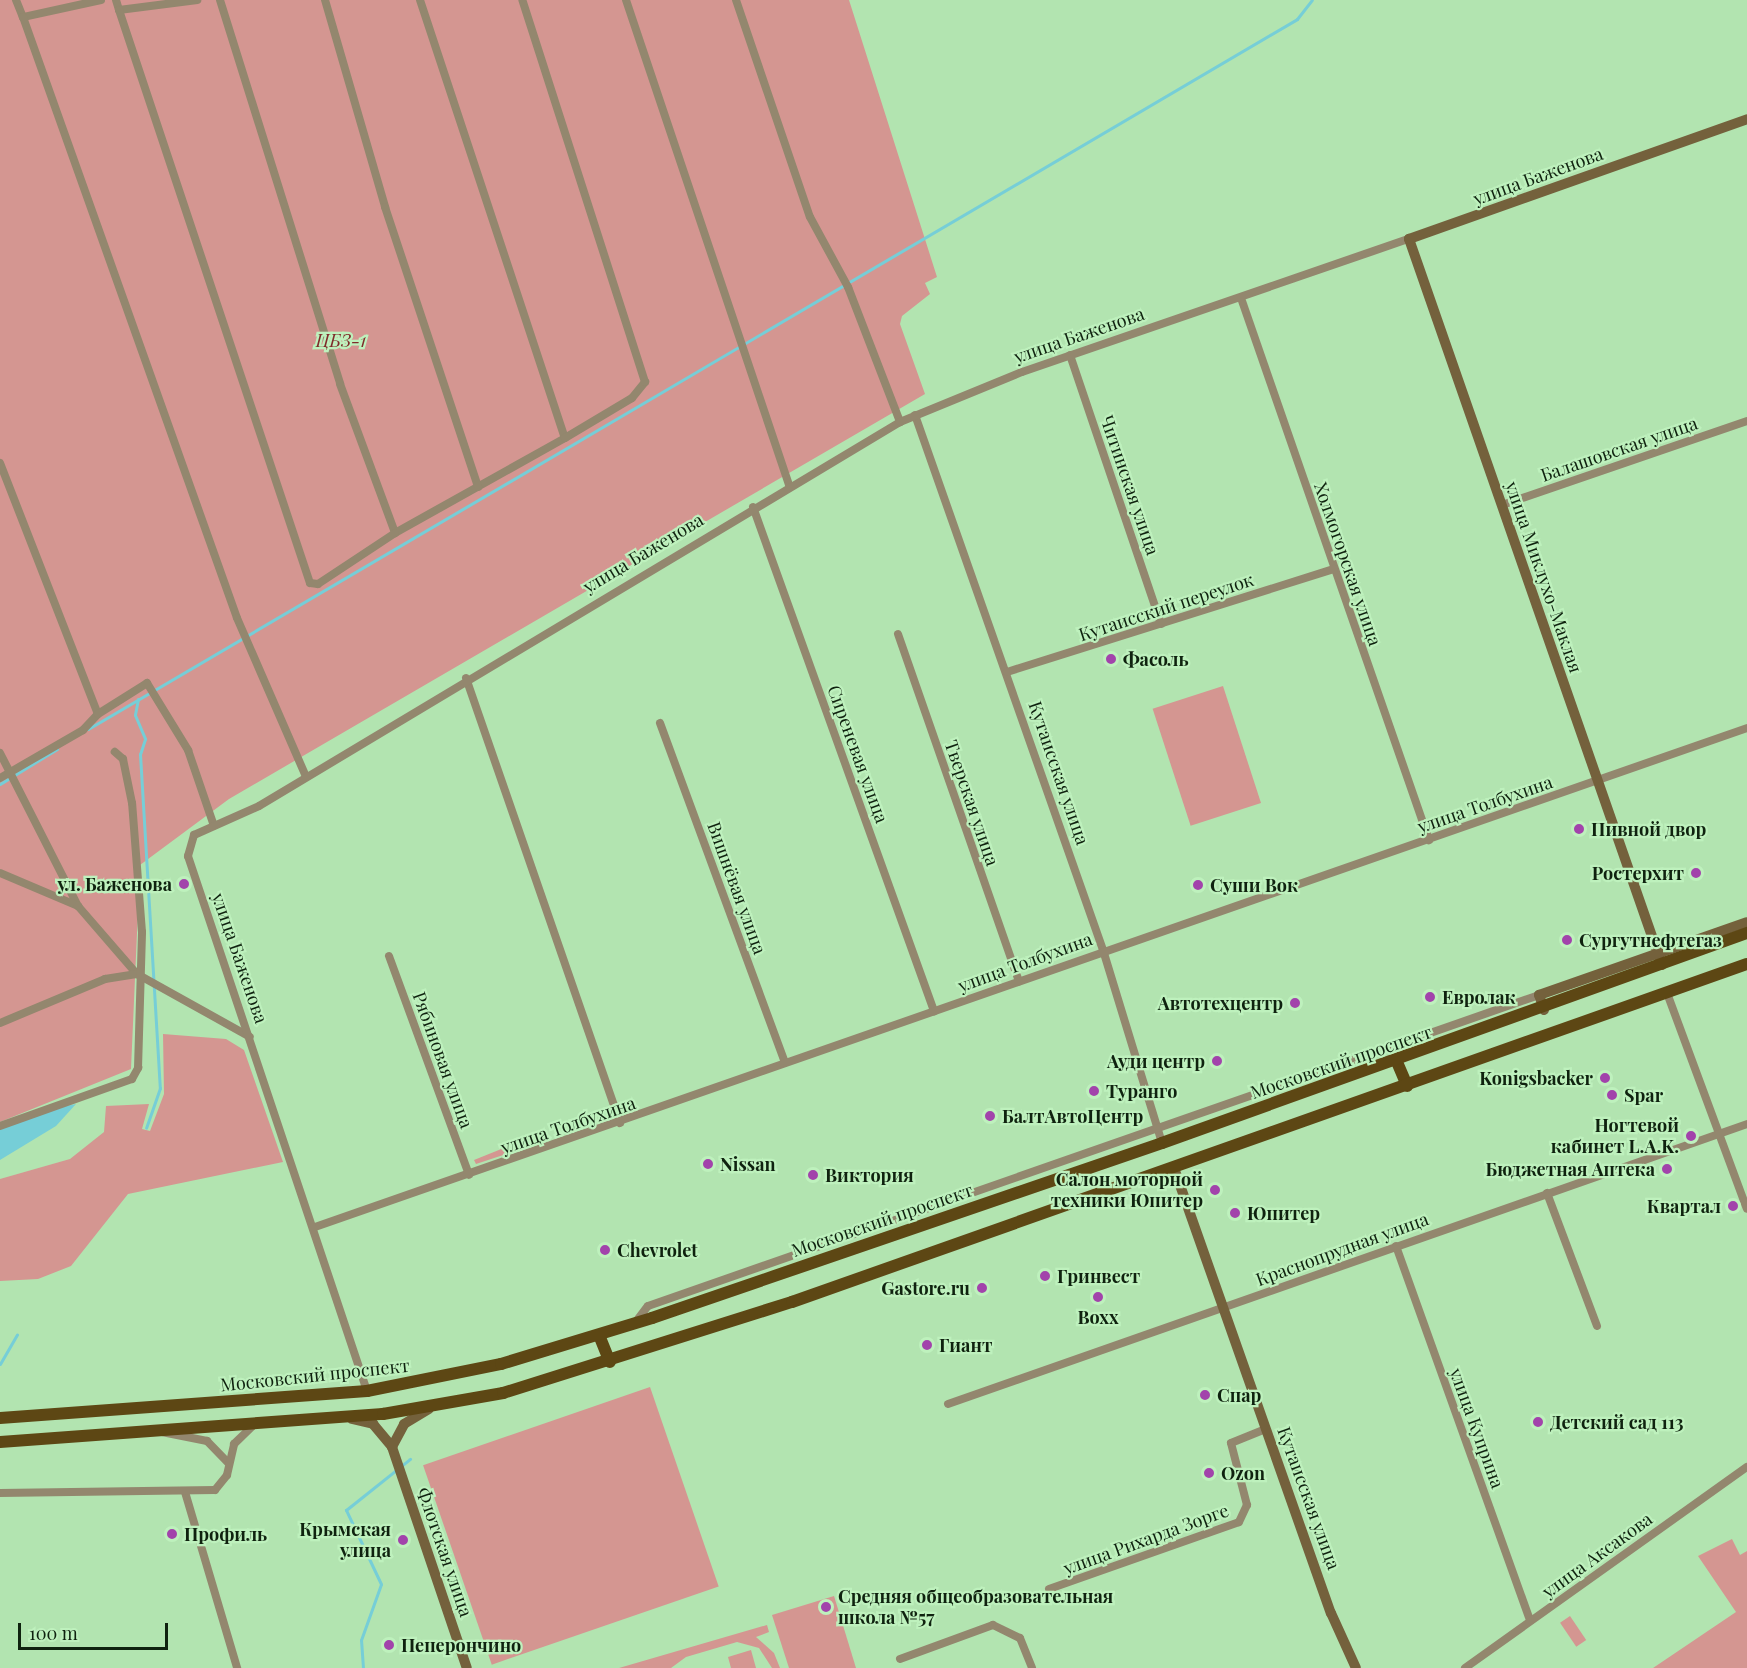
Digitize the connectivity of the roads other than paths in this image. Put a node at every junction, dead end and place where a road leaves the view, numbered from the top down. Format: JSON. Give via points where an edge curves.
{"nodes":[{"id":1,"x":16,"y":0,"type":"edge"},
{"id":2,"x":101,"y":0,"type":"edge"},
{"id":3,"x":116,"y":0,"type":"edge"},
{"id":4,"x":197,"y":0,"type":"edge"},
{"id":5,"x":220,"y":0,"type":"edge"},
{"id":6,"x":325,"y":0,"type":"edge"},
{"id":7,"x":420,"y":0,"type":"edge"},
{"id":8,"x":522,"y":0,"type":"edge"},
{"id":9,"x":626,"y":0,"type":"edge"},
{"id":10,"x":736,"y":0,"type":"edge"},
{"id":11,"x":119,"y":10,"type":"junction"},
{"id":12,"x":26,"y":16,"type":"junction"},
{"id":13,"x":1747,"y":119,"type":"edge"},
{"id":14,"x":1409,"y":239,"type":"junction"},
{"id":15,"x":1240,"y":298,"type":"junction"},
{"id":16,"x":1070,"y":355,"type":"junction"},
{"id":17,"x":915,"y":416,"type":"junction"},
{"id":18,"x":1747,"y":421,"type":"edge"},
{"id":19,"x":900,"y":422,"type":"junction"},
{"id":20,"x":565,"y":438,"type":"junction"},
{"id":21,"x":0,"y":463,"type":"edge"},
{"id":22,"x":789,"y":485,"type":"junction"},
{"id":23,"x":478,"y":487,"type":"junction"},
{"id":24,"x":1502,"y":505,"type":"junction"},
{"id":25,"x":753,"y":507,"type":"junction"},
{"id":26,"x":395,"y":533,"type":"junction"},
{"id":27,"x":1334,"y":569,"type":"junction"},
{"id":28,"x":1161,"y":624,"type":"junction"},
{"id":29,"x":898,"y":634,"type":"dead end"},
{"id":30,"x":1007,"y":672,"type":"junction"},
{"id":31,"x":466,"y":678,"type":"junction"},
{"id":32,"x":98,"y":714,"type":"junction"},
{"id":33,"x":660,"y":723,"type":"dead end"},
{"id":34,"x":1747,"y":728,"type":"edge"},
{"id":35,"x":115,"y":752,"type":"dead end"},
{"id":36,"x":0,"y":753,"type":"edge"},
{"id":37,"x":10,"y":772,"type":"junction"},
{"id":38,"x":306,"y":777,"type":"junction"},
{"id":39,"x":0,"y":778,"type":"edge"},
{"id":40,"x":1598,"y":780,"type":"junction"},
{"id":41,"x":214,"y":826,"type":"junction"},
{"id":42,"x":1429,"y":840,"type":"junction"},
{"id":43,"x":0,"y":873,"type":"edge"},
{"id":44,"x":78,"y":906,"type":"junction"},
{"id":45,"x":1747,"y":922,"type":"edge"},
{"id":46,"x":1646,"y":927,"type":"junction"},
{"id":47,"x":1747,"y":933,"type":"edge"},
{"id":48,"x":1103,"y":950,"type":"junction"},
{"id":49,"x":1658,"y":952,"type":"junction"},
{"id":50,"x":389,"y":956,"type":"dead end"},
{"id":51,"x":1634,"y":960,"type":"junction"},
{"id":52,"x":1747,"y":964,"type":"edge"},
{"id":53,"x":1662,"y":965,"type":"junction"},
{"id":54,"x":137,"y":974,"type":"junction"},
{"id":55,"x":1018,"y":982,"type":"junction"},
{"id":56,"x":1667,"y":993,"type":"junction"},
{"id":57,"x":1539,"y":995,"type":"junction"},
{"id":58,"x":1544,"y":1010,"type":"junction"},
{"id":59,"x":934,"y":1011,"type":"junction"},
{"id":60,"x":0,"y":1023,"type":"edge"},
{"id":61,"x":250,"y":1037,"type":"junction"},
{"id":62,"x":1397,"y":1062,"type":"junction"},
{"id":63,"x":785,"y":1063,"type":"junction"},
{"id":64,"x":1315,"y":1071,"type":"junction"},
{"id":65,"x":1407,"y":1086,"type":"junction"},
{"id":66,"x":1322,"y":1088,"type":"junction"},
{"id":67,"x":620,"y":1123,"type":"junction"},
{"id":68,"x":1747,"y":1124,"type":"edge"},
{"id":69,"x":0,"y":1126,"type":"edge"},
{"id":70,"x":1159,"y":1126,"type":"junction"},
{"id":71,"x":1720,"y":1133,"type":"junction"},
{"id":72,"x":1162,"y":1143,"type":"junction"},
{"id":73,"x":1174,"y":1168,"type":"junction"},
{"id":74,"x":469,"y":1175,"type":"junction"},
{"id":75,"x":1547,"y":1193,"type":"junction"},
{"id":76,"x":1747,"y":1209,"type":"edge"},
{"id":77,"x":315,"y":1227,"type":"junction"},
{"id":78,"x":1396,"y":1245,"type":"junction"},
{"id":79,"x":1222,"y":1308,"type":"junction"},
{"id":80,"x":635,"y":1323,"type":"junction"},
{"id":81,"x":1597,"y":1326,"type":"dead end"},
{"id":82,"x":599,"y":1335,"type":"junction"},
{"id":83,"x":610,"y":1362,"type":"junction"},
{"id":84,"x":367,"y":1391,"type":"junction"},
{"id":85,"x":298,"y":1399,"type":"junction"},
{"id":86,"x":272,"y":1402,"type":"junction"},
{"id":87,"x":948,"y":1404,"type":"dead end"},
{"id":88,"x":429,"y":1409,"type":"junction"},
{"id":89,"x":0,"y":1418,"type":"edge"},
{"id":90,"x":342,"y":1418,"type":"junction"},
{"id":91,"x":300,"y":1421,"type":"junction"},
{"id":92,"x":273,"y":1422,"type":"junction"},
{"id":93,"x":259,"y":1423,"type":"junction"},
{"id":94,"x":1266,"y":1429,"type":"junction"},
{"id":95,"x":160,"y":1431,"type":"junction"},
{"id":96,"x":0,"y":1442,"type":"edge"},
{"id":97,"x":392,"y":1447,"type":"junction"},
{"id":98,"x":228,"y":1464,"type":"junction"},
{"id":99,"x":1747,"y":1467,"type":"edge"},
{"id":100,"x":185,"y":1492,"type":"junction"},
{"id":101,"x":0,"y":1493,"type":"edge"},
{"id":102,"x":1049,"y":1589,"type":"dead end"},
{"id":103,"x":1530,"y":1621,"type":"junction"},
{"id":104,"x":900,"y":1659,"type":"dead end"},
{"id":105,"x":237,"y":1668,"type":"edge"},
{"id":106,"x":467,"y":1668,"type":"edge"},
{"id":107,"x":1032,"y":1668,"type":"edge"},
{"id":108,"x":1356,"y":1668,"type":"edge"},
{"id":109,"x":1465,"y":1668,"type":"edge"}],
"edges":[{"from":1,"to":12,"type":"street"},
{"from":2,"to":12,"type":"street"},
{"from":3,"to":11,"type":"street"},
{"from":4,"to":11,"type":"street"},
{"from":5,"to":26,"type":"street","via":[[340,384]]},
{"from":6,"to":23,"type":"street","via":[[385,207]]},
{"from":7,"to":20,"type":"street"},
{"from":8,"to":20,"type":"street","via":[[645,382],[633,398]]},
{"from":9,"to":22,"type":"street"},
{"from":10,"to":19,"type":"street","via":[[810,217],[844,277]]},
{"from":11,"to":26,"type":"street","via":[[310,583],[318,584]]},
{"from":12,"to":38,"type":"street","via":[[237,618]]},
{"from":13,"to":14,"type":"street","name":"улица Баженова"},
{"from":14,"to":15,"type":"street","name":"улица Баженова"},
{"from":14,"to":24,"type":"street","name":"улица Миклухо-Маклая"},
{"from":15,"to":16,"type":"street","name":"улица Баженова"},
{"from":15,"to":27,"type":"street","name":"Холмогорская улица"},
{"from":16,"to":17,"type":"street","name":"улица Баженова"},
{"from":16,"to":28,"type":"street","name":"Читинская улица"},
{"from":17,"to":19,"type":"street","name":"улица Баженова"},
{"from":17,"to":30,"type":"street","name":"Кутаисская улица"},
{"from":18,"to":24,"type":"street","name":"Балашовская улица"},
{"from":19,"to":22,"type":"street","name":"улица Баженова"},
{"from":20,"to":23,"type":"street"},
{"from":21,"to":32,"type":"street"},
{"from":22,"to":25,"type":"street","name":"улица Баженова"},
{"from":23,"to":26,"type":"street"},
{"from":24,"to":40,"type":"street","name":"улица Миклухо-Маклая"},
{"from":25,"to":31,"type":"street","name":"улица Баженова"},
{"from":25,"to":59,"type":"street","name":"Сиреневая улица"},
{"from":27,"to":28,"type":"street","name":"Кутаисский переулок"},
{"from":27,"to":42,"type":"street","name":"Холмогорская улица"},
{"from":28,"to":30,"type":"street","name":"Кутаисский переулок"},
{"from":29,"to":55,"type":"street","name":"Тверская улица"},
{"from":30,"to":48,"type":"street","name":"Кутаисская улица"},
{"from":31,"to":38,"type":"street","name":"улица Баженова"},
{"from":31,"to":67,"type":"street"},
{"from":32,"to":37,"type":"street","via":[[83,730]]},
{"from":32,"to":41,"type":"street","via":[[141,685],[152,685],[188,750]]},
{"from":33,"to":63,"type":"street","name":"Вишнёвая улица"},
{"from":34,"to":40,"type":"street","name":"улица Толбухина"},
{"from":35,"to":54,"type":"street","via":[[123,759],[132,802],[142,932]]},
{"from":36,"to":37,"type":"street"},
{"from":37,"to":39,"type":"street"},
{"from":37,"to":44,"type":"street"},
{"from":38,"to":41,"type":"street","name":"улица Баженова"},
{"from":40,"to":42,"type":"street","name":"улица Толбухина"},
{"from":40,"to":46,"type":"street","name":"улица Миклухо-Маклая"},
{"from":41,"to":61,"type":"street","name":"улица Баженова","via":[[194,835],[188,856]]},
{"from":42,"to":48,"type":"street","name":"улица Толбухина"},
{"from":43,"to":44,"type":"street"},
{"from":44,"to":54,"type":"street"},
{"from":45,"to":49,"type":"street"},
{"from":46,"to":49,"type":"street","name":"улица Миклухо-Маклая"},
{"from":46,"to":51,"type":"street","via":[[1642,951]]},
{"from":47,"to":53,"type":"main road","name":"Московский проспект"},
{"from":48,"to":55,"type":"street","name":"улица Толбухина"},
{"from":48,"to":70,"type":"street","name":"Кутаисская улица"},
{"from":49,"to":51,"type":"street"},
{"from":49,"to":53,"type":"street","name":"улица Миклухо-Маклая"},
{"from":50,"to":74,"type":"street","name":"Рябиновая улица"},
{"from":51,"to":57,"type":"street"},
{"from":52,"to":56,"type":"main road"},
{"from":53,"to":58,"type":"main road","name":"Московский проспект"},
{"from":54,"to":60,"type":"street","via":[[105,979]]},
{"from":54,"to":61,"type":"street"},
{"from":54,"to":69,"type":"street","via":[[138,1068],[132,1079]]},
{"from":55,"to":59,"type":"street","name":"улица Толбухина"},
{"from":56,"to":65,"type":"main road"},
{"from":56,"to":71,"type":"street"},
{"from":57,"to":58,"type":"street"},
{"from":57,"to":64,"type":"street"},
{"from":58,"to":62,"type":"main road","name":"Московский проспект"},
{"from":59,"to":63,"type":"street","name":"улица Толбухина"},
{"from":61,"to":77,"type":"street","name":"улица Баженова"},
{"from":62,"to":65,"type":"main road"},
{"from":62,"to":66,"type":"main road","name":"Московский проспект"},
{"from":63,"to":67,"type":"street","name":"улица Толбухина"},
{"from":64,"to":66,"type":"street"},
{"from":64,"to":70,"type":"street"},
{"from":65,"to":73,"type":"main road"},
{"from":66,"to":72,"type":"main road","name":"Московский проспект"},
{"from":67,"to":74,"type":"street","name":"улица Толбухина"},
{"from":68,"to":71,"type":"street","name":"Краснопрудная улица"},
{"from":70,"to":72,"type":"street","name":"Кутаисская улица"},
{"from":70,"to":80,"type":"street","via":[[648,1306]]},
{"from":71,"to":75,"type":"street","name":"Краснопрудная улица"},
{"from":71,"to":76,"type":"street"},
{"from":72,"to":80,"type":"main road","name":"Московский проспект"},
{"from":73,"to":79,"type":"street","name":"Кутаисская улица"},
{"from":73,"to":83,"type":"main road"},
{"from":74,"to":77,"type":"street","name":"улица Толбухина"},
{"from":75,"to":78,"type":"street","name":"Краснопрудная улица"},
{"from":75,"to":81,"type":"street"},
{"from":77,"to":84,"type":"street","name":"улица Баженова"},
{"from":78,"to":79,"type":"street","name":"Краснопрудная улица"},
{"from":78,"to":103,"type":"street","name":"улица Куприна"},
{"from":79,"to":87,"type":"street","name":"Краснопрудная улица"},
{"from":79,"to":94,"type":"street","name":"Кутаисская улица"},
{"from":80,"to":82,"type":"main road","name":"Московский проспект"},
{"from":82,"to":83,"type":"main road"},
{"from":82,"to":84,"type":"main road","name":"Московский проспект","via":[[501,1364]]},
{"from":83,"to":88,"type":"main road"},
{"from":84,"to":85,"type":"main road","name":"Московский проспект"},
{"from":85,"to":86,"type":"main road","name":"Московский проспект"},
{"from":85,"to":91,"type":"main road","via":[[288,1410]]},
{"from":86,"to":89,"type":"main road","name":"Московский проспект"},
{"from":86,"to":92,"type":"main road","via":[[282,1410]]},
{"from":88,"to":90,"type":"main road"},
{"from":88,"to":97,"type":"street","via":[[404,1424]]},
{"from":90,"to":91,"type":"main road"},
{"from":90,"to":97,"type":"street","via":[[373,1424]]},
{"from":91,"to":92,"type":"main road"},
{"from":92,"to":93,"type":"main road"},
{"from":93,"to":95,"type":"main road"},
{"from":93,"to":98,"type":"street","via":[[239,1437]]},
{"from":94,"to":102,"type":"street","name":"улица Рихарда Зорге","via":[[1231,1443],[1247,1505],[1239,1522]]},
{"from":94,"to":108,"type":"street","name":"Кутаисская улица","via":[[1331,1613]]},
{"from":95,"to":96,"type":"main road"},
{"from":95,"to":98,"type":"street","via":[[176,1438],[207,1441]]},
{"from":97,"to":106,"type":"street","name":"Флотская улица"},
{"from":98,"to":100,"type":"street","via":[[227,1475],[215,1490]]},
{"from":99,"to":103,"type":"street","name":"улица Аксакова"},
{"from":100,"to":101,"type":"street"},
{"from":100,"to":105,"type":"street"},
{"from":103,"to":109,"type":"street","name":"улица Аксакова"},
{"from":104,"to":107,"type":"street","via":[[993,1625],[1020,1638]]}]}
